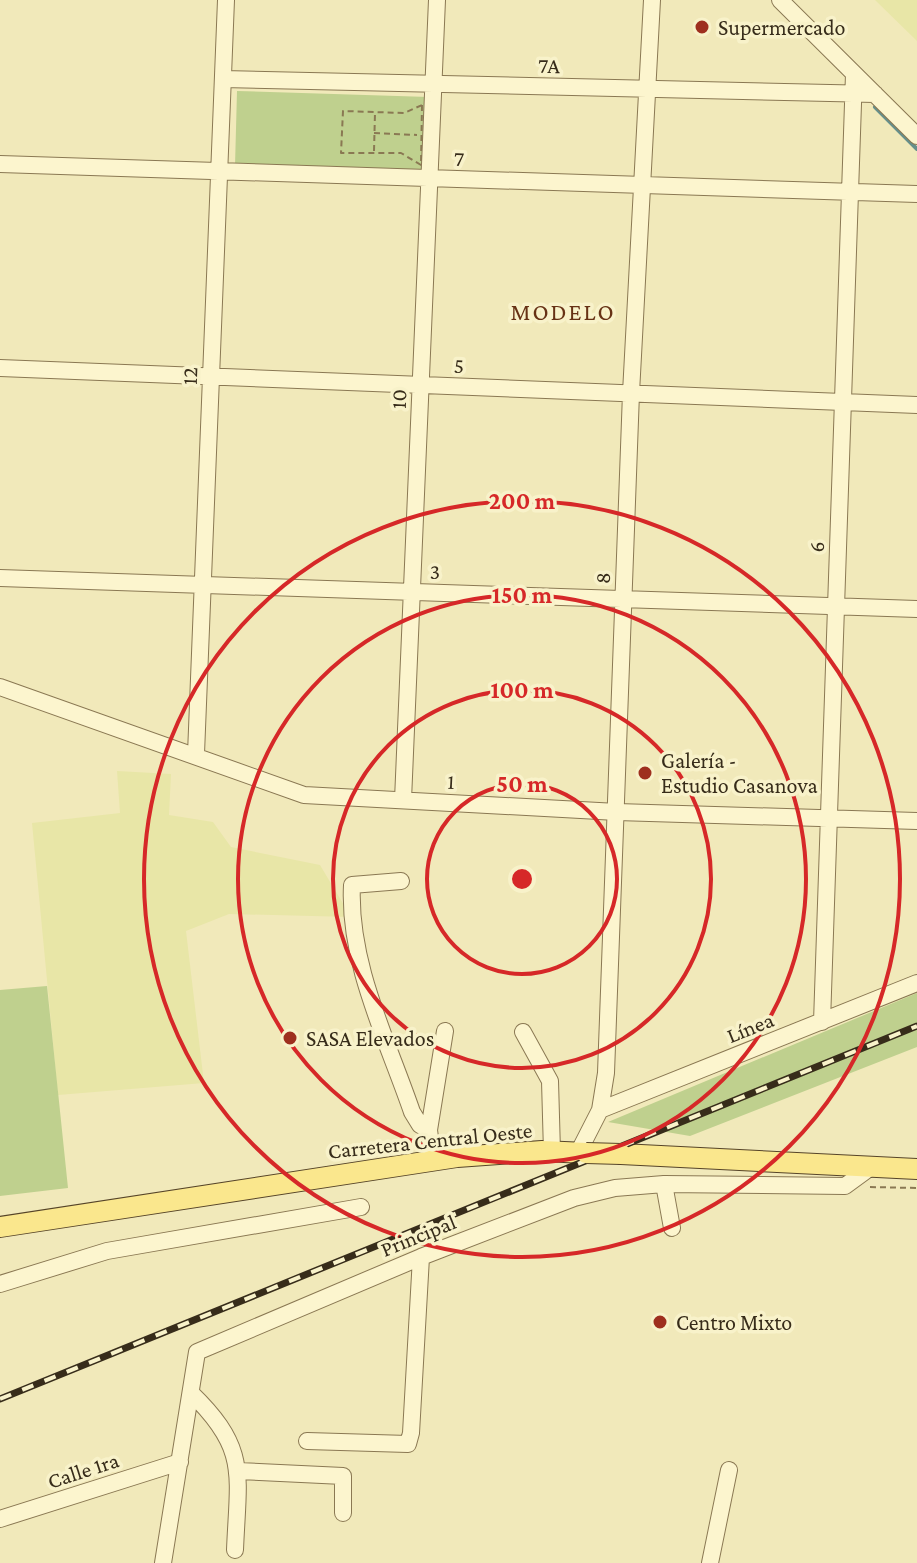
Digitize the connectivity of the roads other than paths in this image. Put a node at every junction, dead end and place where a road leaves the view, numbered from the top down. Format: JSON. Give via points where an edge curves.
{"nodes":[{"id":1,"x":226,"y":0,"type":"edge"},
{"id":2,"x":437,"y":0,"type":"edge"},
{"id":3,"x":652,"y":0,"type":"edge"},
{"id":4,"x":780,"y":0,"type":"edge"},
{"id":5,"x":854,"y":74,"type":"junction"},
{"id":6,"x":223,"y":79,"type":"junction"},
{"id":7,"x":433,"y":84,"type":"junction"},
{"id":8,"x":649,"y":89,"type":"junction"},
{"id":9,"x":853,"y":94,"type":"junction"},
{"id":10,"x":875,"y":94,"type":"junction"},
{"id":11,"x":917,"y":136,"type":"edge"},
{"id":12,"x":0,"y":164,"type":"edge"},
{"id":13,"x":219,"y":172,"type":"junction"},
{"id":14,"x":429,"y":179,"type":"junction"},
{"id":15,"x":644,"y":186,"type":"junction"},
{"id":16,"x":850,"y":191,"type":"junction"},
{"id":17,"x":917,"y":194,"type":"edge"},
{"id":18,"x":0,"y":368,"type":"edge"},
{"id":19,"x":211,"y":378,"type":"junction"},
{"id":20,"x":421,"y":386,"type":"junction"},
{"id":21,"x":631,"y":393,"type":"junction"},
{"id":22,"x":843,"y":403,"type":"junction"},
{"id":23,"x":917,"y":405,"type":"edge"},
{"id":24,"x":0,"y":578,"type":"edge"},
{"id":25,"x":203,"y":585,"type":"junction"},
{"id":26,"x":412,"y":592,"type":"junction"},
{"id":27,"x":623,"y":599,"type":"junction"},
{"id":28,"x":836,"y":606,"type":"junction"},
{"id":29,"x":917,"y":609,"type":"edge"},
{"id":30,"x":0,"y":687,"type":"edge"},
{"id":31,"x":196,"y":754,"type":"junction"},
{"id":32,"x":403,"y":800,"type":"junction"},
{"id":33,"x":617,"y":812,"type":"junction"},
{"id":34,"x":829,"y":819,"type":"junction"},
{"id":35,"x":917,"y":821,"type":"edge"},
{"id":36,"x":401,"y":881,"type":"dead end"},
{"id":37,"x":917,"y":983,"type":"edge"},
{"id":38,"x":822,"y":1022,"type":"junction"},
{"id":39,"x":445,"y":1031,"type":"dead end"},
{"id":40,"x":523,"y":1032,"type":"dead end"},
{"id":41,"x":600,"y":1110,"type":"junction"},
{"id":42,"x":429,"y":1130,"type":"junction"},
{"id":43,"x":552,"y":1152,"type":"junction"},
{"id":44,"x":582,"y":1153,"type":"junction"},
{"id":45,"x":433,"y":1160,"type":"junction"},
{"id":46,"x":871,"y":1167,"type":"junction"},
{"id":47,"x":917,"y":1169,"type":"edge"},
{"id":48,"x":664,"y":1184,"type":"junction"},
{"id":49,"x":361,"y":1207,"type":"dead end"},
{"id":50,"x":0,"y":1227,"type":"edge"},
{"id":51,"x":672,"y":1228,"type":"dead end"},
{"id":52,"x":421,"y":1257,"type":"junction"},
{"id":53,"x":0,"y":1284,"type":"edge"},
{"id":54,"x":191,"y":1393,"type":"junction"},
{"id":55,"x":307,"y":1441,"type":"dead end"},
{"id":56,"x":180,"y":1462,"type":"junction"},
{"id":57,"x":729,"y":1470,"type":"dead end"},
{"id":58,"x":238,"y":1471,"type":"junction"},
{"id":59,"x":343,"y":1513,"type":"dead end"},
{"id":60,"x":0,"y":1519,"type":"edge"},
{"id":61,"x":235,"y":1550,"type":"dead end"},
{"id":62,"x":163,"y":1563,"type":"edge"},
{"id":63,"x":710,"y":1563,"type":"edge"}],
"edges":[{"from":1,"to":6,"type":"street","name":"12"},
{"from":2,"to":7,"type":"street","name":"10"},
{"from":3,"to":8,"type":"street","name":"8"},
{"from":4,"to":5,"type":"street"},
{"from":5,"to":9,"type":"street","name":"6"},
{"from":5,"to":10,"type":"street"},
{"from":6,"to":7,"type":"street","name":"7A"},
{"from":6,"to":13,"type":"street","name":"12"},
{"from":7,"to":8,"type":"street","name":"7A"},
{"from":7,"to":14,"type":"street","name":"10"},
{"from":8,"to":9,"type":"street","name":"7A"},
{"from":8,"to":15,"type":"street","name":"8"},
{"from":9,"to":10,"type":"street","name":"7A"},
{"from":9,"to":16,"type":"street","name":"6"},
{"from":10,"to":11,"type":"street"},
{"from":12,"to":13,"type":"street","name":"7"},
{"from":13,"to":14,"type":"street","name":"7"},
{"from":13,"to":19,"type":"street","name":"12"},
{"from":14,"to":15,"type":"street","name":"7"},
{"from":14,"to":20,"type":"street","name":"10"},
{"from":15,"to":16,"type":"street","name":"7"},
{"from":15,"to":21,"type":"street","name":"8"},
{"from":16,"to":17,"type":"street","name":"7"},
{"from":16,"to":22,"type":"street","name":"6"},
{"from":18,"to":19,"type":"street","name":"5"},
{"from":19,"to":20,"type":"street","name":"5"},
{"from":19,"to":25,"type":"street","name":"12"},
{"from":20,"to":21,"type":"street","name":"5"},
{"from":20,"to":26,"type":"street","name":"10"},
{"from":21,"to":22,"type":"street","name":"5"},
{"from":21,"to":27,"type":"street","name":"8"},
{"from":22,"to":23,"type":"street","name":"5"},
{"from":22,"to":28,"type":"street","name":"6"},
{"from":24,"to":25,"type":"street","name":"3"},
{"from":25,"to":26,"type":"street","name":"3"},
{"from":25,"to":31,"type":"street","name":"12"},
{"from":26,"to":27,"type":"street","name":"3"},
{"from":26,"to":32,"type":"street","name":"10"},
{"from":27,"to":28,"type":"street","name":"3"},
{"from":27,"to":33,"type":"street","name":"8"},
{"from":28,"to":29,"type":"street","name":"3"},
{"from":28,"to":34,"type":"street","name":"6"},
{"from":30,"to":31,"type":"street","name":"1"},
{"from":31,"to":32,"type":"street","name":"1","via":[[304,795]]},
{"from":32,"to":33,"type":"street","name":"1"},
{"from":33,"to":34,"type":"street","name":"1"},
{"from":33,"to":41,"type":"street","name":"8"},
{"from":34,"to":35,"type":"street","name":"1"},
{"from":34,"to":38,"type":"street","name":"6"},
{"from":36,"to":42,"type":"street","via":[[352,885],[351,917],[357,955],[412,1112]]},
{"from":37,"to":38,"type":"street","name":"Línea"},
{"from":38,"to":41,"type":"street","name":"Línea"},
{"from":39,"to":42,"type":"street"},
{"from":40,"to":43,"type":"street","via":[[550,1081]]},
{"from":41,"to":44,"type":"street","name":"8"},
{"from":42,"to":45,"type":"street"},
{"from":43,"to":44,"type":"main road","name":"Carretera Central Oeste"},
{"from":43,"to":45,"type":"main road","name":"Carretera Central Oeste"},
{"from":44,"to":46,"type":"main road","name":"Carretera Central Oeste","bridge":true},
{"from":45,"to":50,"type":"main road","name":"Carretera Central Oeste"},
{"from":46,"to":47,"type":"main road","name":"Carretera Central Oeste"},
{"from":46,"to":48,"type":"street","name":"Principal","via":[[845,1186]]},
{"from":48,"to":51,"type":"street"},
{"from":48,"to":52,"type":"street","name":"Principal","via":[[574,1198]]},
{"from":49,"to":53,"type":"street","via":[[107,1251]]},
{"from":52,"to":54,"type":"street","name":"Principal","via":[[197,1352]]},
{"from":52,"to":55,"type":"street","via":[[408,1444]]},
{"from":54,"to":56,"type":"street","name":"Principal"},
{"from":54,"to":58,"type":"street","via":[[233,1444]]},
{"from":56,"to":60,"type":"street","name":"Calle 1ra"},
{"from":56,"to":62,"type":"street","name":"Principal"},
{"from":57,"to":63,"type":"street"},
{"from":58,"to":59,"type":"street","via":[[343,1476]]},
{"from":58,"to":61,"type":"street"}]}
